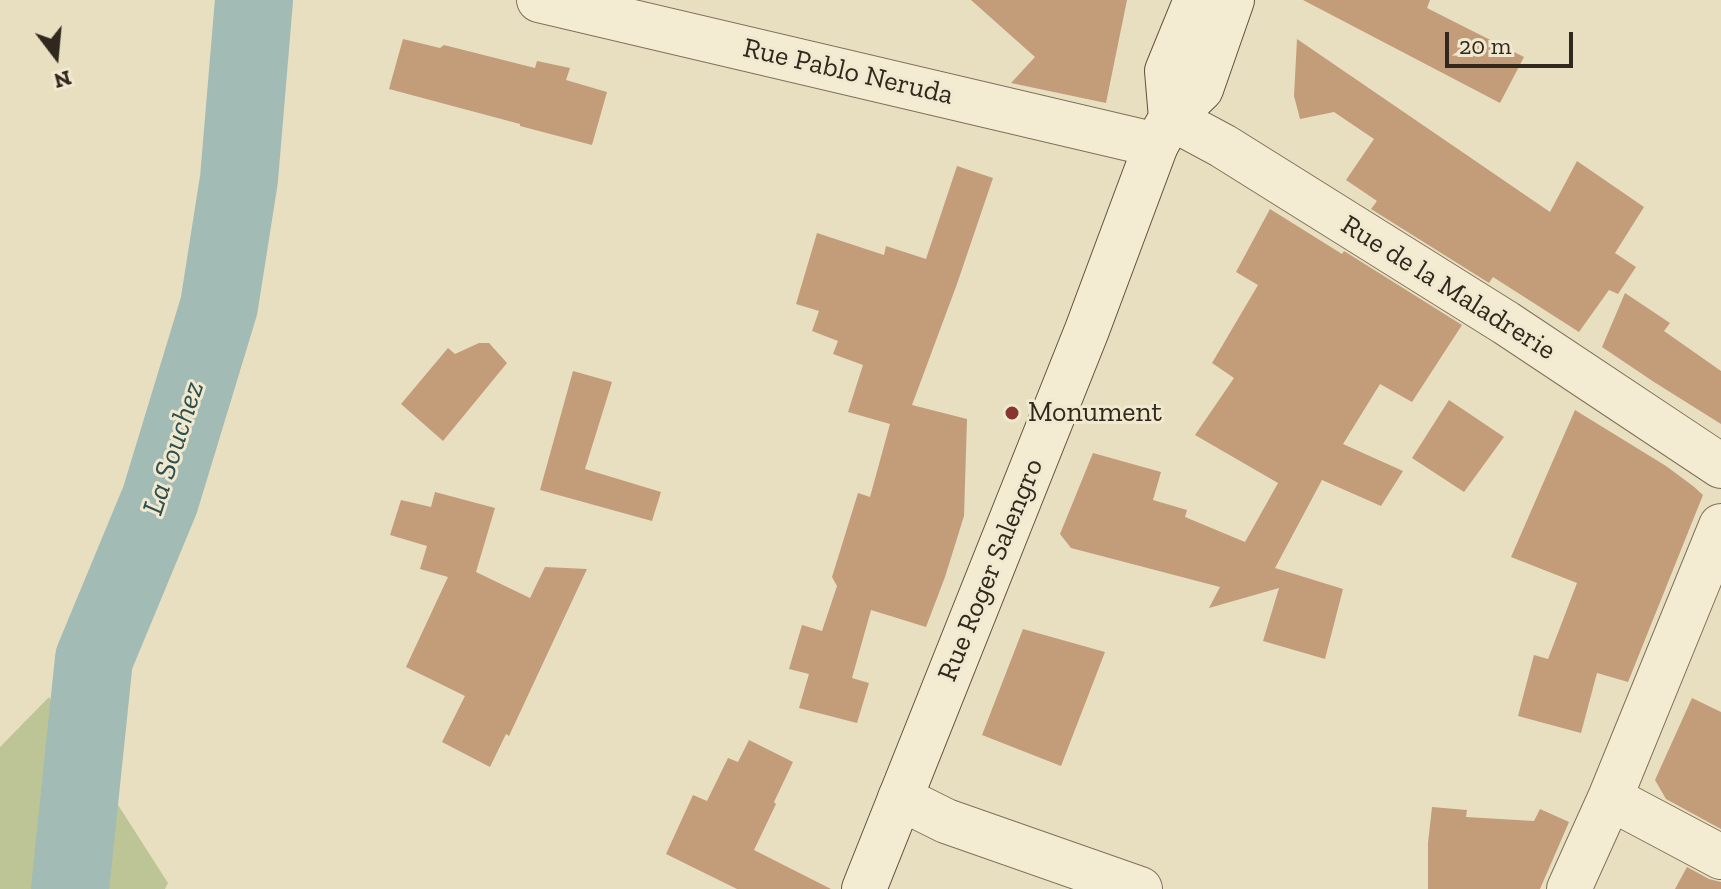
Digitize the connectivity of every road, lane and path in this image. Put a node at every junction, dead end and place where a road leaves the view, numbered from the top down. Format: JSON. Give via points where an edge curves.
{"nodes":[{"id":1,"x":539,"y":0,"type":"edge"},
{"id":2,"x":1196,"y":0,"type":"edge"},
{"id":3,"x":1232,"y":0,"type":"edge"},
{"id":4,"x":1164,"y":132,"type":"junction"},
{"id":5,"x":1721,"y":466,"type":"edge"},
{"id":6,"x":1721,"y":526,"type":"edge"},
{"id":7,"x":900,"y":798,"type":"junction"},
{"id":8,"x":1610,"y":798,"type":"junction"},
{"id":9,"x":1721,"y":857,"type":"edge"},
{"id":10,"x":864,"y":889,"type":"edge"},
{"id":11,"x":1140,"y":889,"type":"edge"},
{"id":12,"x":1569,"y":889,"type":"edge"}],
"edges":[{"from":1,"to":4,"type":"street","name":"Rue Pablo Neruda","via":[[1039,117]]},
{"from":2,"to":4,"type":"street","name":"Rue Roger Salengro","via":[[1167,71]]},
{"from":3,"to":4,"type":"street","name":"Rue Roger Salengro","via":[[1201,89]]},
{"from":4,"to":5,"type":"street","name":"Rue de la Maladrerie","via":[[1223,146]]},
{"from":4,"to":7,"type":"street","name":"Rue Roger Salengro"},
{"from":6,"to":8,"type":"street"},
{"from":7,"to":10,"type":"street","name":"Rue Roger Salengro"},
{"from":7,"to":11,"type":"street","via":[[946,821]]},
{"from":8,"to":9,"type":"street"},
{"from":8,"to":12,"type":"street"}]}
